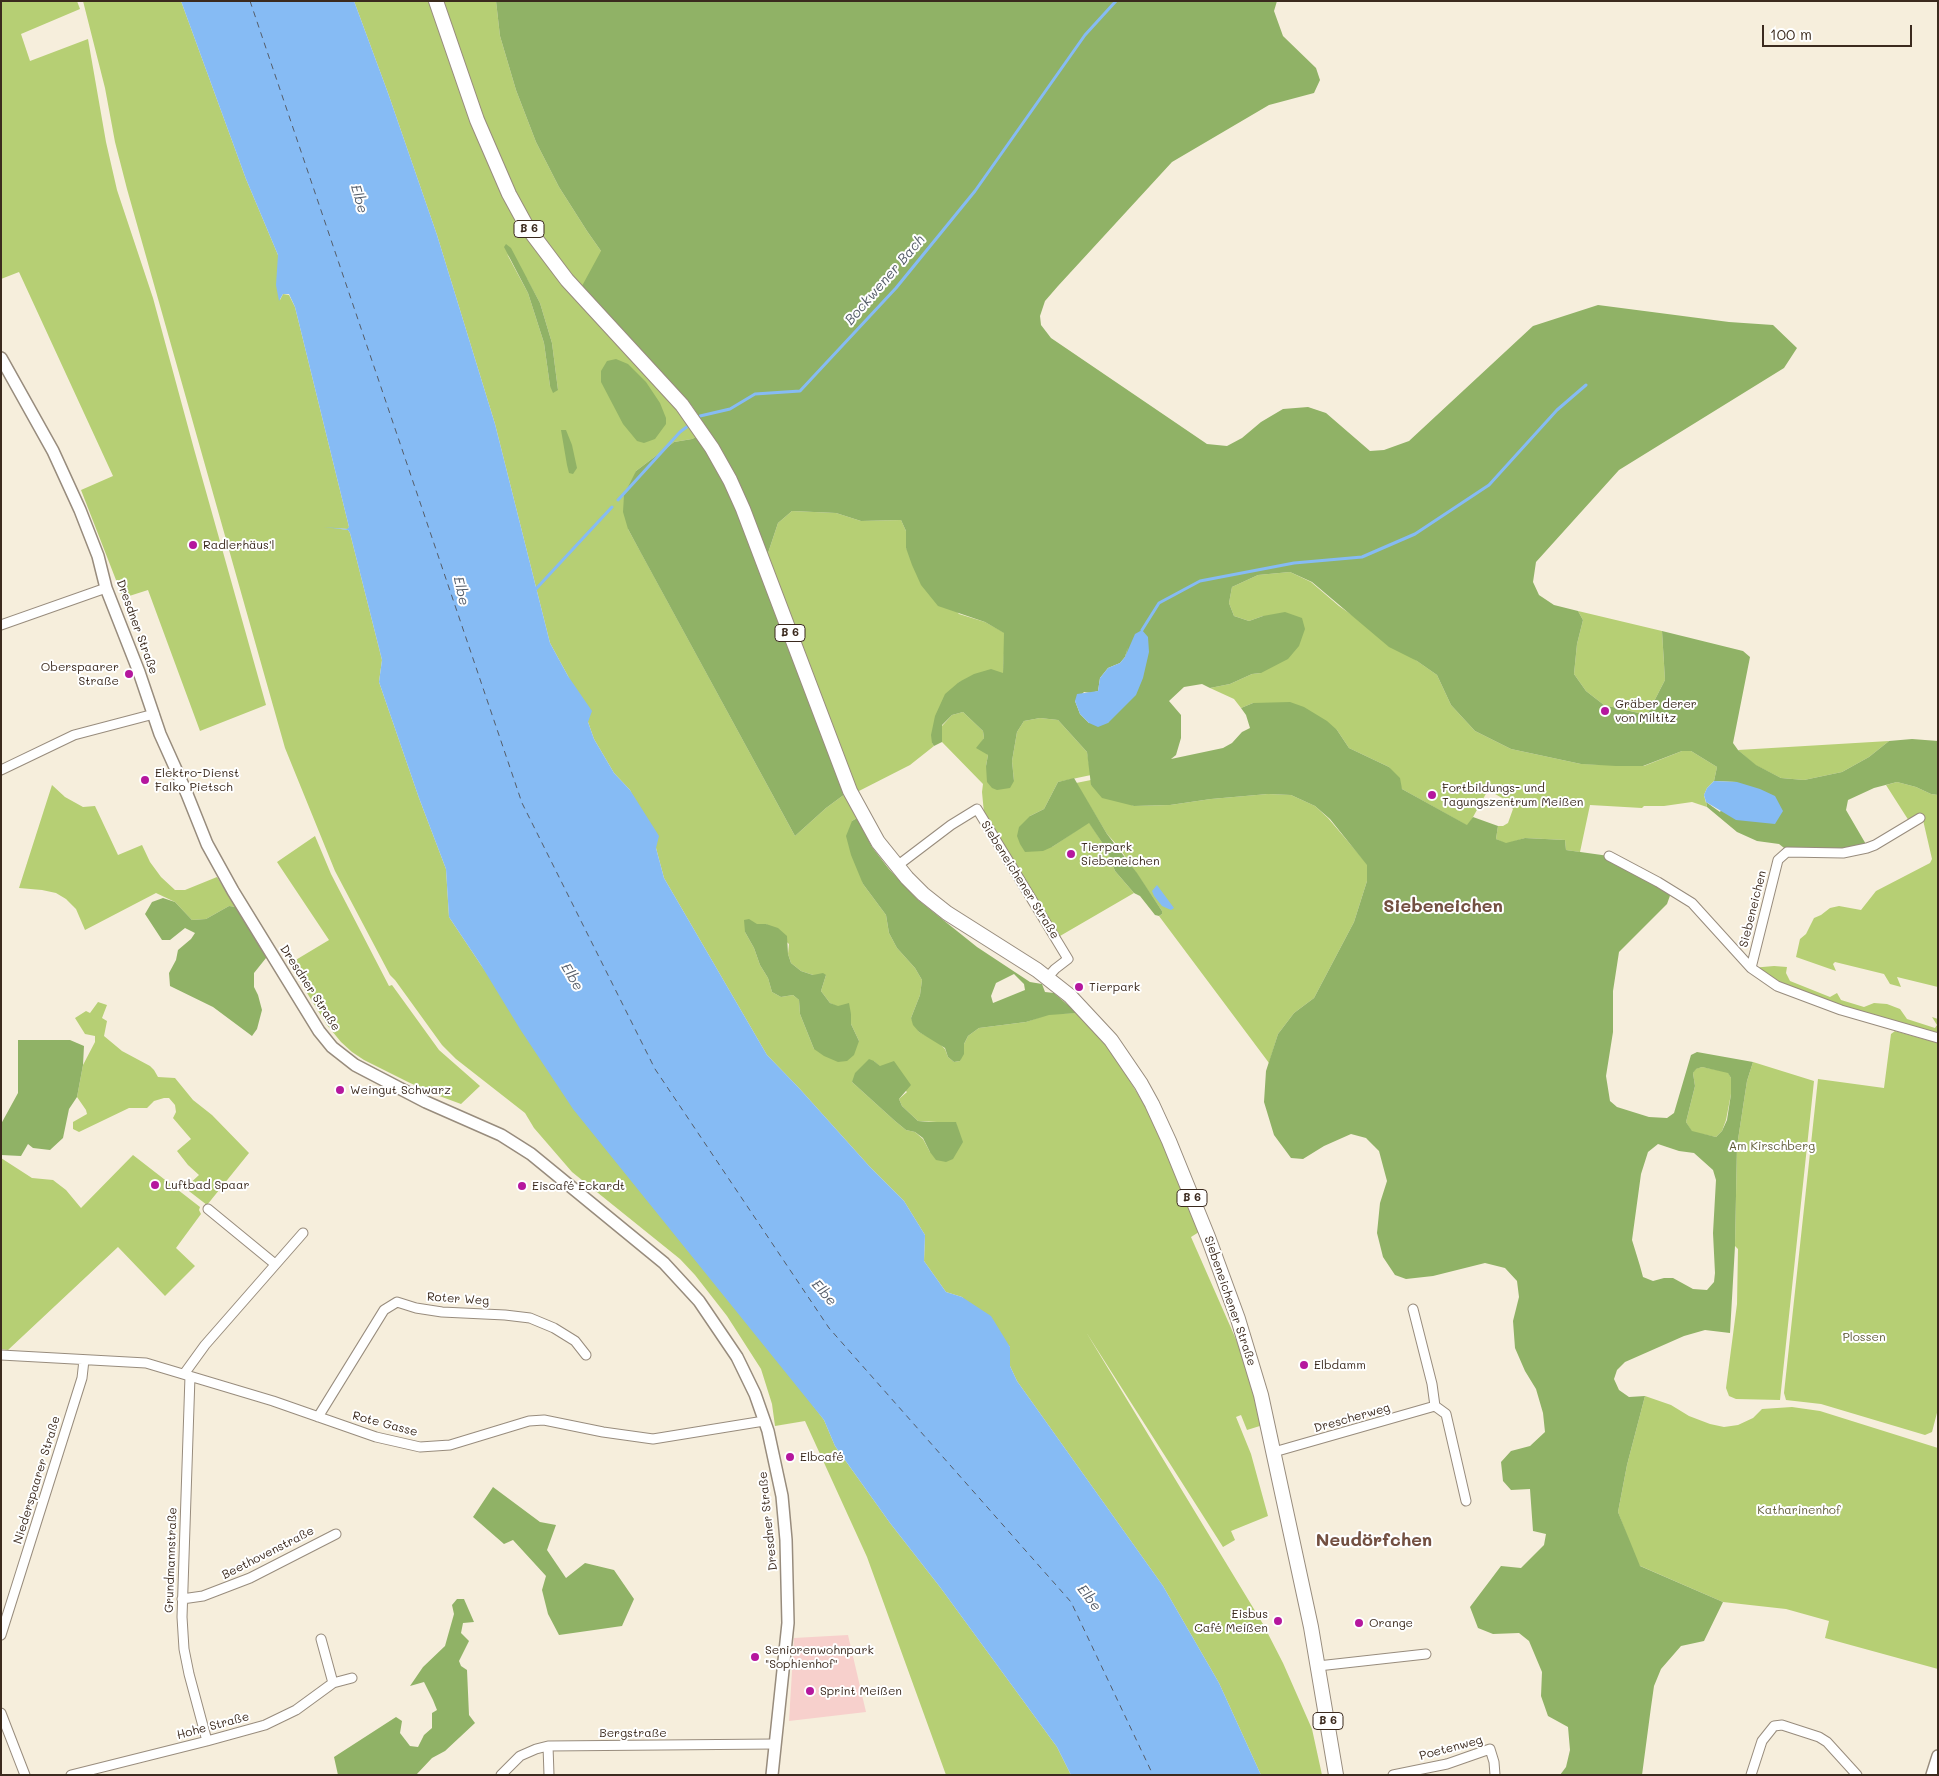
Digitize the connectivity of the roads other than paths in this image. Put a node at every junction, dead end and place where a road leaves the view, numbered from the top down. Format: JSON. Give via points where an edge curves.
{"nodes":[{"id":1,"x":436,"y":1,"type":"edge"},
{"id":2,"x":2,"y":363,"type":"edge"},
{"id":3,"x":106,"y":588,"type":"junction"},
{"id":4,"x":1,"y":625,"type":"edge"},
{"id":5,"x":154,"y":714,"type":"junction"},
{"id":6,"x":1,"y":770,"type":"edge"},
{"id":7,"x":1920,"y":818,"type":"dead end"},
{"id":8,"x":1609,"y":856,"type":"dead end"},
{"id":9,"x":897,"y":866,"type":"junction"},
{"id":10,"x":1751,"y":968,"type":"junction"},
{"id":11,"x":1047,"y":978,"type":"junction"},
{"id":12,"x":1938,"y":1038,"type":"edge"},
{"id":13,"x":208,"y":1209,"type":"dead end"},
{"id":14,"x":303,"y":1233,"type":"dead end"},
{"id":15,"x":275,"y":1264,"type":"junction"},
{"id":16,"x":1413,"y":1309,"type":"dead end"},
{"id":17,"x":1,"y":1355,"type":"edge"},
{"id":18,"x":586,"y":1355,"type":"dead end"},
{"id":19,"x":84,"y":1360,"type":"junction"},
{"id":20,"x":187,"y":1375,"type":"junction"},
{"id":21,"x":1435,"y":1406,"type":"junction"},
{"id":22,"x":318,"y":1417,"type":"junction"},
{"id":23,"x":764,"y":1421,"type":"junction"},
{"id":24,"x":1274,"y":1452,"type":"junction"},
{"id":25,"x":1466,"y":1501,"type":"dead end"},
{"id":26,"x":336,"y":1534,"type":"dead end"},
{"id":27,"x":182,"y":1599,"type":"junction"},
{"id":28,"x":1,"y":1635,"type":"edge"},
{"id":29,"x":321,"y":1639,"type":"dead end"},
{"id":30,"x":1426,"y":1654,"type":"dead end"},
{"id":31,"x":1318,"y":1666,"type":"junction"},
{"id":32,"x":352,"y":1678,"type":"dead end"},
{"id":33,"x":333,"y":1683,"type":"junction"},
{"id":34,"x":1,"y":1713,"type":"edge"},
{"id":35,"x":207,"y":1741,"type":"junction"},
{"id":36,"x":775,"y":1744,"type":"junction"},
{"id":37,"x":548,"y":1746,"type":"junction"},
{"id":38,"x":1938,"y":1756,"type":"edge"},
{"id":39,"x":25,"y":1775,"type":"edge"},
{"id":40,"x":71,"y":1775,"type":"edge"},
{"id":41,"x":501,"y":1775,"type":"edge"},
{"id":42,"x":549,"y":1775,"type":"edge"},
{"id":43,"x":772,"y":1775,"type":"edge"},
{"id":44,"x":1336,"y":1775,"type":"edge"},
{"id":45,"x":1393,"y":1775,"type":"edge"},
{"id":46,"x":1495,"y":1775,"type":"edge"},
{"id":47,"x":1751,"y":1775,"type":"edge"},
{"id":48,"x":1857,"y":1775,"type":"edge"},
{"id":49,"x":1932,"y":1775,"type":"edge"}],
"edges":[{"from":1,"to":9,"type":"main road","name":"Siebeneichener Straße","number":"B 6","via":[[477,120],[527,227],[567,280],[693,420],[726,472],[850,791],[878,842]]},
{"from":2,"to":3,"type":"main road","name":"Dresdner Straße","via":[[53,451],[98,556]]},
{"from":3,"to":4,"type":"street"},
{"from":3,"to":5,"type":"main road","name":"Dresdner Straße"},
{"from":5,"to":6,"type":"street","via":[[74,735]]},
{"from":5,"to":23,"type":"main road","name":"Dresdner Straße","via":[[167,751],[222,872],[332,1047],[372,1075],[515,1142],[664,1262],[699,1301],[737,1357]]},
{"from":7,"to":10,"type":"street","name":"Siebeneichen","via":[[1875,846],[1843,853],[1787,852],[1778,860]]},
{"from":8,"to":10,"type":"street","name":"Siebeneichen","via":[[1692,903]]},
{"from":9,"to":11,"type":"main road","name":"Siebeneichener Straße","number":"B 6","via":[[947,912]]},
{"from":9,"to":11,"type":"street","name":"Siebeneichener Straße","via":[[977,809],[1068,959]]},
{"from":10,"to":12,"type":"street","name":"Siebeneichen","via":[[1772,982],[1841,1010]]},
{"from":11,"to":24,"type":"main road","name":"Siebeneichener Straße","number":"B 6","via":[[1087,1013],[1111,1040],[1152,1104],[1201,1219],[1238,1319],[1261,1394]]},
{"from":13,"to":15,"type":"street"},
{"from":14,"to":15,"type":"street"},
{"from":15,"to":20,"type":"street","via":[[204,1345]]},
{"from":16,"to":21,"type":"street"},
{"from":17,"to":19,"type":"street","name":"Rote Gasse"},
{"from":18,"to":22,"type":"street","name":"Roter Weg","via":[[575,1341],[530,1318],[442,1312],[398,1302],[384,1310]]},
{"from":19,"to":20,"type":"street","name":"Rote Gasse","via":[[146,1363]]},
{"from":19,"to":28,"type":"street","name":"Niederspaarer Straße","via":[[82,1378]]},
{"from":20,"to":22,"type":"street","name":"Rote Gasse"},
{"from":20,"to":27,"type":"street","name":"Grundmannstraße"},
{"from":21,"to":24,"type":"street","name":"Drescherweg"},
{"from":21,"to":25,"type":"street","via":[[1446,1414]]},
{"from":22,"to":23,"type":"street","name":"Rote Gasse","via":[[420,1447],[465,1441],[528,1421],[544,1420],[654,1439]]},
{"from":23,"to":36,"type":"main road","name":"Dresdner Straße","via":[[782,1496],[789,1604]]},
{"from":24,"to":31,"type":"main road","name":"Siebeneichener Straße","number":"B 6"},
{"from":26,"to":27,"type":"street","name":"Beethovenstraße","via":[[242,1582],[203,1596]]},
{"from":27,"to":35,"type":"street","name":"Grundmannstraße","via":[[184,1649]]},
{"from":29,"to":33,"type":"street"},
{"from":30,"to":31,"type":"street"},
{"from":31,"to":44,"type":"main road","name":"Siebeneichener Straße","number":"B 6"},
{"from":32,"to":33,"type":"street","name":"Hohe Straße"},
{"from":33,"to":35,"type":"street","name":"Hohe Straße","via":[[284,1717]]},
{"from":34,"to":39,"type":"street"},
{"from":35,"to":40,"type":"street","name":"Hohe Straße"},
{"from":36,"to":37,"type":"street","name":"Bergstraße"},
{"from":36,"to":43,"type":"main road","name":"Dresdner Straße"},
{"from":37,"to":41,"type":"street","name":"Bergstraße","via":[[520,1756]]},
{"from":37,"to":42,"type":"street"},
{"from":38,"to":49,"type":"main road"},
{"from":45,"to":46,"type":"street","name":"Poetenweg","via":[[1447,1764],[1490,1749]]},
{"from":47,"to":48,"type":"street","via":[[1762,1741],[1774,1726],[1782,1725],[1827,1742]]}]}
